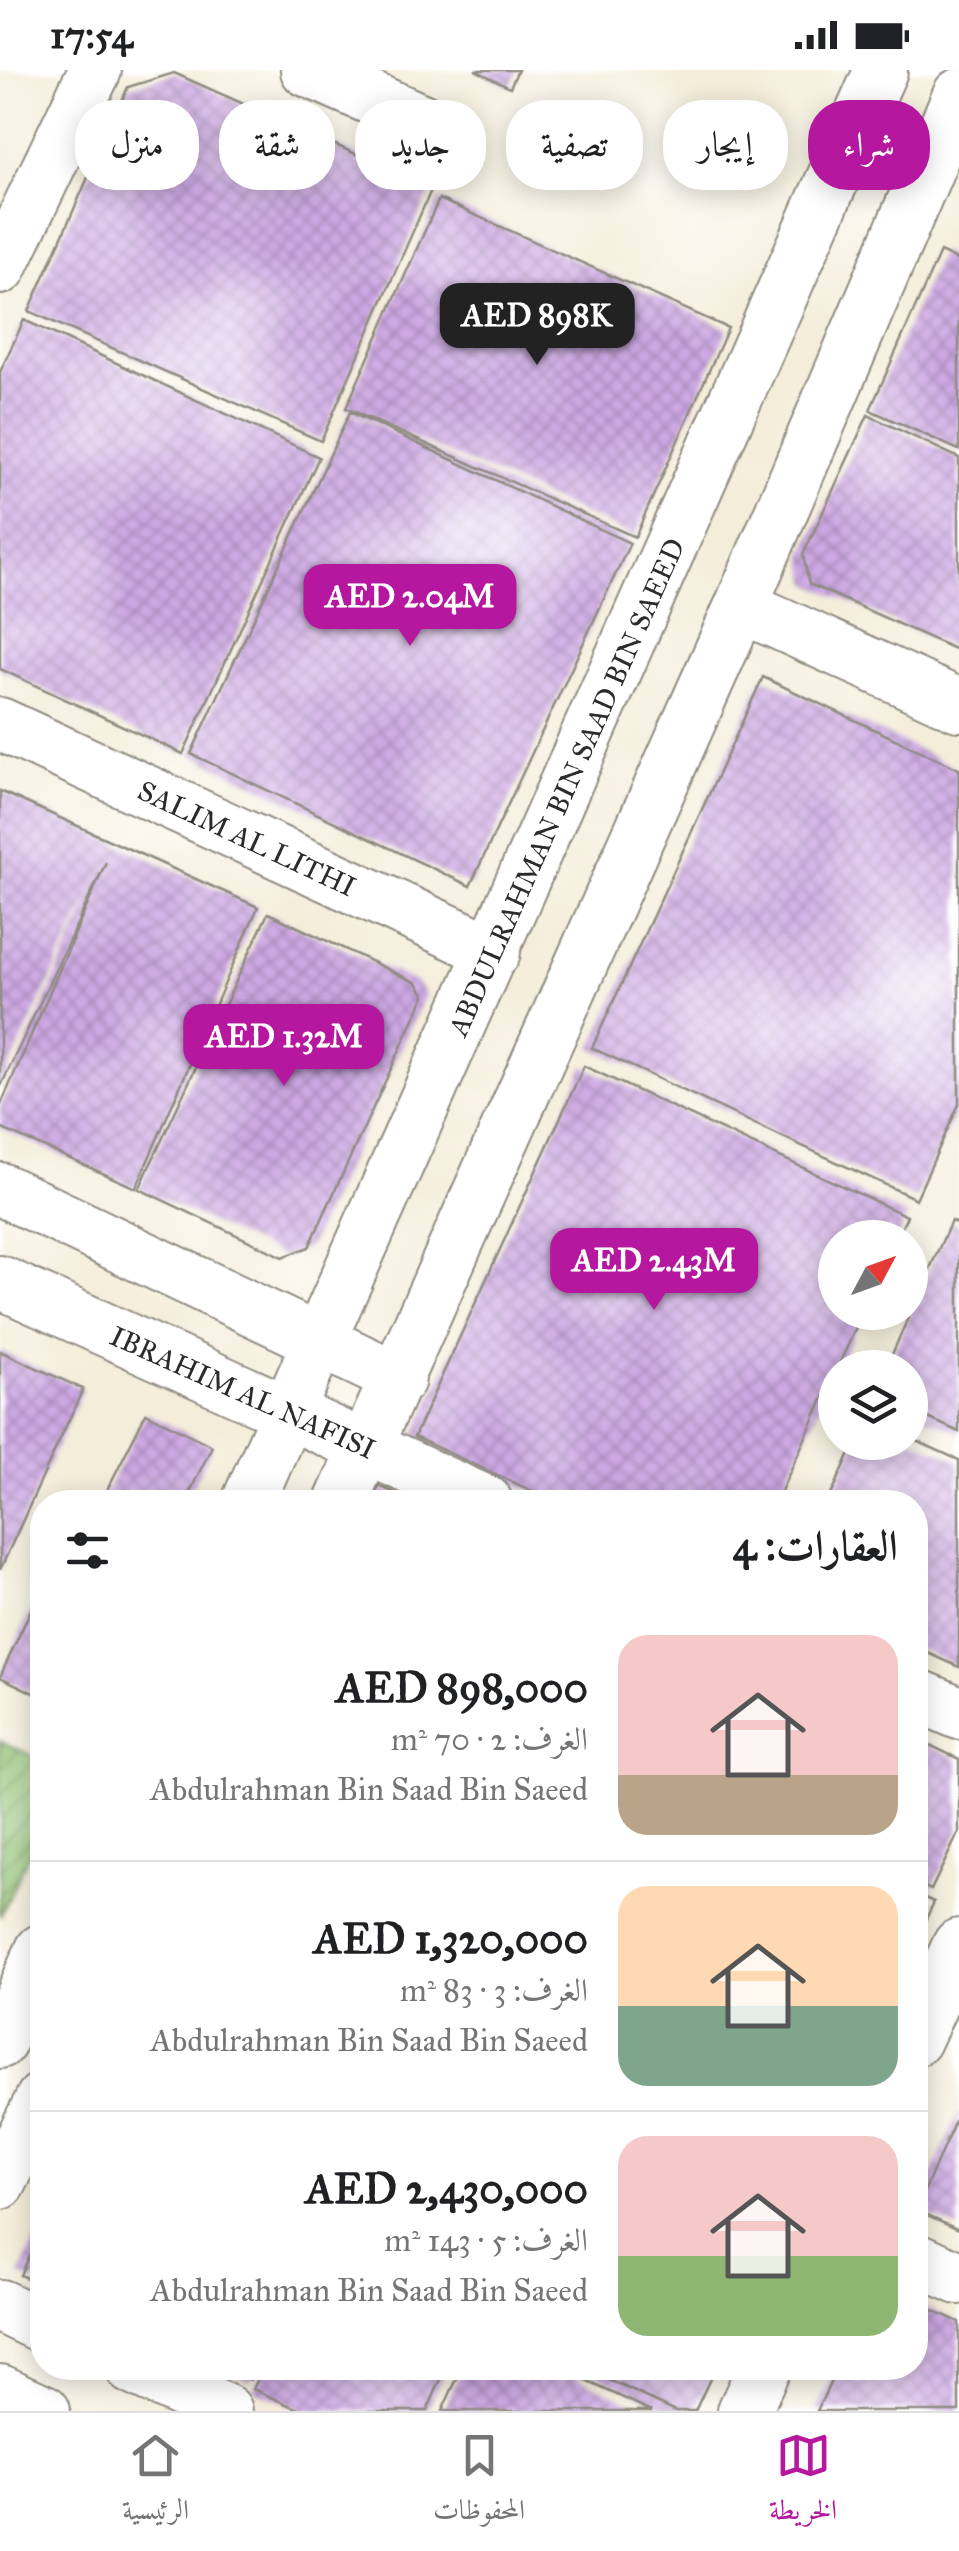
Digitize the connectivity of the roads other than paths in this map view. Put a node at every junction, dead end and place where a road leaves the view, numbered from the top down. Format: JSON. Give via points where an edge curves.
{"nodes":[{"id":1,"x":95,"y":70,"type":"edge"},
{"id":2,"x":307,"y":70,"type":"edge"},
{"id":3,"x":881,"y":70,"type":"edge"},
{"id":4,"x":959,"y":95,"type":"edge"},
{"id":5,"x":374,"y":100,"type":"edge"},
{"id":6,"x":0,"y":268,"type":"edge"},
{"id":7,"x":785,"y":288,"type":"junction"},
{"id":8,"x":858,"y":324,"type":"junction"},
{"id":9,"x":668,"y":555,"type":"junction"},
{"id":10,"x":745,"y":598,"type":"junction"},
{"id":11,"x":959,"y":705,"type":"edge"},
{"id":12,"x":0,"y":724,"type":"edge"},
{"id":13,"x":494,"y":952,"type":"junction"},
{"id":14,"x":0,"y":1189,"type":"edge"},
{"id":15,"x":0,"y":1282,"type":"edge"},
{"id":16,"x":320,"y":1344,"type":"junction"},
{"id":17,"x":399,"y":1378,"type":"junction"},
{"id":18,"x":289,"y":1413,"type":"junction"},
{"id":19,"x":368,"y":1449,"type":"junction"},
{"id":20,"x":254,"y":1490,"type":"edge"},
{"id":21,"x":347,"y":1490,"type":"edge"},
{"id":22,"x":459,"y":1490,"type":"edge"},
{"id":23,"x":928,"y":1700,"type":"edge"},
{"id":24,"x":959,"y":1713,"type":"edge"},
{"id":25,"x":959,"y":1945,"type":"edge"},
{"id":26,"x":30,"y":1976,"type":"edge"},
{"id":27,"x":928,"y":2012,"type":"edge"},
{"id":28,"x":0,"y":2042,"type":"edge"},
{"id":29,"x":30,"y":2123,"type":"edge"},
{"id":30,"x":0,"y":2184,"type":"edge"},
{"id":31,"x":928,"y":2264,"type":"edge"},
{"id":32,"x":959,"y":2278,"type":"edge"},
{"id":33,"x":0,"y":2306,"type":"edge"},
{"id":34,"x":30,"y":2320,"type":"edge"},
{"id":35,"x":158,"y":2380,"type":"edge"},
{"id":36,"x":758,"y":2380,"type":"edge"},
{"id":37,"x":0,"y":2391,"type":"edge"},
{"id":38,"x":44,"y":2411,"type":"edge"},
{"id":39,"x":226,"y":2411,"type":"edge"},
{"id":40,"x":744,"y":2411,"type":"edge"}],
"edges":[{"from":1,"to":6,"type":"street"},
{"from":2,"to":5,"type":"street"},
{"from":3,"to":7,"type":"street","name":"ABDULRAHMAN BIN SAAD BIN SAEED"},
{"from":4,"to":8,"type":"street"},
{"from":7,"to":8,"type":"street"},
{"from":7,"to":9,"type":"street","name":"ABDULRAHMAN BIN SAAD BIN SAEED"},
{"from":8,"to":10,"type":"street"},
{"from":9,"to":10,"type":"street"},
{"from":9,"to":13,"type":"street","name":"ABDULRAHMAN BIN SAAD BIN SAEED"},
{"from":10,"to":11,"type":"street"},
{"from":10,"to":17,"type":"street"},
{"from":12,"to":13,"type":"street","name":"SALIM AL LITHI"},
{"from":13,"to":16,"type":"street","name":"ABDULRAHMAN BIN SAAD BIN SAEED"},
{"from":14,"to":16,"type":"street"},
{"from":15,"to":18,"type":"street","name":"IBRAHIM AL NAFISI"},
{"from":16,"to":17,"type":"street"},
{"from":16,"to":18,"type":"street","name":"ABDULRAHMAN BIN SAAD BIN SAEED"},
{"from":17,"to":19,"type":"street"},
{"from":18,"to":19,"type":"street","name":"IBRAHIM AL NAFISI"},
{"from":18,"to":20,"type":"street","name":"ABDULRAHMAN BIN SAAD BIN SAEED"},
{"from":19,"to":21,"type":"street"},
{"from":19,"to":22,"type":"street","name":"IBRAHIM AL NAFISI"},
{"from":23,"to":24,"type":"street"},
{"from":25,"to":27,"type":"street"},
{"from":26,"to":28,"type":"street"},
{"from":29,"to":30,"type":"street"},
{"from":31,"to":32,"type":"street"},
{"from":33,"to":34,"type":"street"},
{"from":35,"to":39,"type":"street"},
{"from":36,"to":40,"type":"street"},
{"from":37,"to":38,"type":"street"}]}
